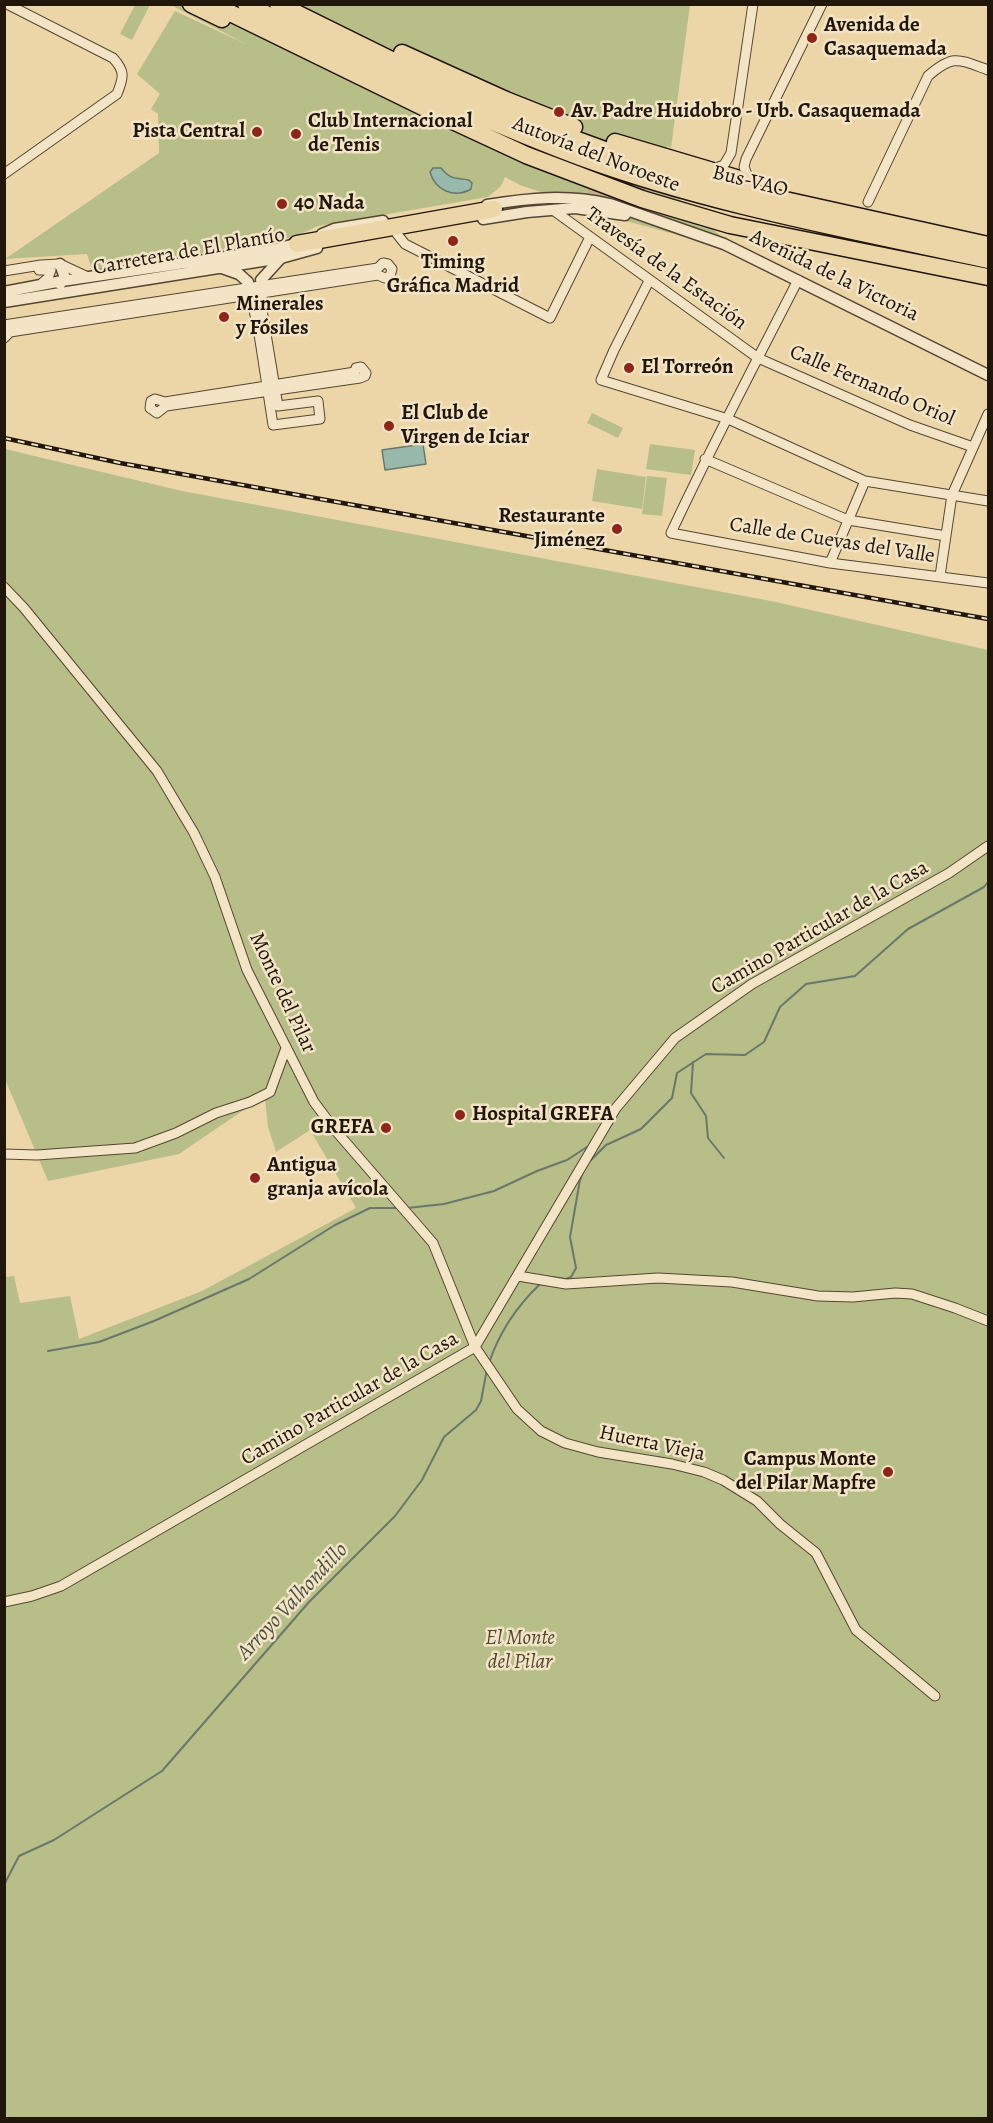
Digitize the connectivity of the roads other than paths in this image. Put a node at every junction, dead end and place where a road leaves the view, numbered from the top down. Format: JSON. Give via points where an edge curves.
{"nodes":[{"id":1,"x":7,"y":4,"type":"edge"},
{"id":2,"x":191,"y":4,"type":"edge"},
{"id":3,"x":212,"y":4,"type":"edge"},
{"id":4,"x":246,"y":4,"type":"edge"},
{"id":5,"x":278,"y":4,"type":"edge"},
{"id":6,"x":297,"y":4,"type":"edge"},
{"id":7,"x":753,"y":4,"type":"edge"},
{"id":8,"x":822,"y":4,"type":"edge"},
{"id":9,"x":988,"y":70,"type":"edge"},
{"id":10,"x":526,"y":155,"type":"junction"},
{"id":11,"x":711,"y":171,"type":"junction"},
{"id":12,"x":4,"y":174,"type":"edge"},
{"id":13,"x":750,"y":182,"type":"junction"},
{"id":14,"x":686,"y":200,"type":"tunnel mouth"},
{"id":15,"x":868,"y":202,"type":"dead end"},
{"id":16,"x":593,"y":205,"type":"junction"},
{"id":17,"x":494,"y":209,"type":"tunnel mouth"},
{"id":18,"x":553,"y":210,"type":"junction"},
{"id":19,"x":847,"y":215,"type":"junction"},
{"id":20,"x":397,"y":234,"type":"junction"},
{"id":21,"x":590,"y":237,"type":"junction"},
{"id":22,"x":988,"y":245,"type":"edge"},
{"id":23,"x":303,"y":247,"type":"junction"},
{"id":24,"x":249,"y":258,"type":"junction"},
{"id":25,"x":281,"y":258,"type":"junction"},
{"id":26,"x":988,"y":260,"type":"edge"},
{"id":27,"x":988,"y":265,"type":"edge"},
{"id":28,"x":55,"y":267,"type":"junction"},
{"id":29,"x":218,"y":267,"type":"junction"},
{"id":30,"x":4,"y":271,"type":"edge"},
{"id":31,"x":4,"y":277,"type":"edge"},
{"id":32,"x":88,"y":277,"type":"junction"},
{"id":33,"x":988,"y":277,"type":"edge"},
{"id":34,"x":798,"y":280,"type":"junction"},
{"id":35,"x":62,"y":281,"type":"junction"},
{"id":36,"x":650,"y":281,"type":"junction"},
{"id":37,"x":121,"y":283,"type":"junction"},
{"id":38,"x":40,"y":285,"type":"junction"},
{"id":39,"x":256,"y":288,"type":"junction"},
{"id":40,"x":4,"y":294,"type":"edge"},
{"id":41,"x":4,"y":302,"type":"edge"},
{"id":42,"x":4,"y":326,"type":"edge"},
{"id":43,"x":4,"y":338,"type":"edge"},
{"id":44,"x":758,"y":358,"type":"junction"},
{"id":45,"x":988,"y":375,"type":"edge"},
{"id":46,"x":271,"y":388,"type":"junction"},
{"id":47,"x":988,"y":414,"type":"edge"},
{"id":48,"x":728,"y":419,"type":"junction"},
{"id":49,"x":973,"y":447,"type":"junction"},
{"id":50,"x":705,"y":459,"type":"junction"},
{"id":51,"x":865,"y":481,"type":"junction"},
{"id":52,"x":952,"y":495,"type":"junction"},
{"id":53,"x":988,"y":501,"type":"edge"},
{"id":54,"x":848,"y":520,"type":"junction"},
{"id":55,"x":946,"y":536,"type":"junction"},
{"id":56,"x":830,"y":562,"type":"junction"},
{"id":57,"x":939,"y":576,"type":"junction"},
{"id":58,"x":988,"y":583,"type":"edge"},
{"id":59,"x":4,"y":587,"type":"edge"},
{"id":60,"x":988,"y":846,"type":"edge"},
{"id":61,"x":286,"y":1048,"type":"junction"},
{"id":62,"x":4,"y":1154,"type":"edge"},
{"id":63,"x":518,"y":1276,"type":"junction"},
{"id":64,"x":988,"y":1322,"type":"edge"},
{"id":65,"x":475,"y":1347,"type":"junction"},
{"id":66,"x":502,"y":1388,"type":"joint"},
{"id":67,"x":4,"y":1602,"type":"edge"},
{"id":68,"x":935,"y":1696,"type":"dead end"}],
"edges":[{"from":1,"to":12,"type":"street","via":[[113,58],[122,68],[122,82],[117,94]]},
{"from":2,"to":10,"type":"highway","via":[[469,137]]},
{"from":3,"to":10,"type":"highway","name":"Autovía del Noroeste"},
{"from":4,"to":26,"type":"highway","name":"Bus-VAO","via":[[435,96],[581,157],[728,201]]},
{"from":5,"to":19,"type":"highway","name":"Autovía del Noroeste","via":[[517,118],[646,165]]},
{"from":6,"to":11,"type":"highway","via":[[556,120]]},
{"from":7,"to":11,"type":"street","via":[[731,153],[724,165]]},
{"from":8,"to":13,"type":"street","via":[[746,159],[745,171]]},
{"from":9,"to":15,"type":"street","via":[[963,60],[945,62],[928,76]]},
{"from":10,"to":33,"type":"highway","name":"Autovía del Noroeste","via":[[642,200],[730,225]]},
{"from":11,"to":13,"type":"highway"},
{"from":13,"to":19,"type":"highway","via":[[843,208]]},
{"from":14,"to":27,"type":"highway","via":[[810,230]]},
{"from":16,"to":18,"type":"street","name":"Carretera de El Plantío"},
{"from":16,"to":23,"type":"street","name":"Carretera de El Plantío","via":[[559,197],[538,197],[334,229]]},
{"from":16,"to":34,"type":"street","name":"Avenida de la Victoria","via":[[610,204],[724,244]]},
{"from":17,"to":23,"type":"highway","via":[[345,235]]},
{"from":18,"to":20,"type":"street","name":"Carretera de El Plantío"},
{"from":18,"to":21,"type":"street","name":"Travesía de la Estación"},
{"from":19,"to":22,"type":"highway","name":"Autovía del Noroeste"},
{"from":20,"to":21,"type":"street","via":[[405,244],[550,318]]},
{"from":20,"to":23,"type":"street","name":"Carretera de El Plantío"},
{"from":21,"to":36,"type":"street","name":"Travesía de la Estación"},
{"from":23,"to":24,"type":"street","name":"Carretera de El Plantío"},
{"from":23,"to":25,"type":"street","name":"Carretera de El Plantío"},
{"from":24,"to":25,"type":"street","name":"Carretera de El Plantío"},
{"from":24,"to":29,"type":"street","name":"Carretera de El Plantío"},
{"from":24,"to":32,"type":"street","name":"Carretera de El Plantío"},
{"from":24,"to":39,"type":"street","via":[[247,268]]},
{"from":25,"to":39,"type":"street"},
{"from":28,"to":30,"type":"street","via":[[41,265]]},
{"from":28,"to":31,"type":"street"},
{"from":28,"to":32,"type":"street"},
{"from":28,"to":35,"type":"street","via":[[57,278]]},
{"from":28,"to":38,"type":"street"},
{"from":29,"to":37,"type":"street","name":"Carretera de El Plantío"},
{"from":29,"to":39,"type":"street","via":[[239,274]]},
{"from":32,"to":35,"type":"street","name":"Carretera de El Plantío"},
{"from":34,"to":44,"type":"street"},
{"from":34,"to":45,"type":"street","name":"Avenida de la Victoria"},
{"from":35,"to":37,"type":"street","via":[[66,284],[105,278]]},
{"from":35,"to":38,"type":"street","name":"Carretera de El Plantío"},
{"from":35,"to":40,"type":"street","via":[[59,285]]},
{"from":36,"to":44,"type":"street","name":"Travesía de la Estación"},
{"from":36,"to":48,"type":"street","via":[[601,380]]},
{"from":37,"to":41,"type":"street","name":"Carretera de El Plantío"},
{"from":38,"to":40,"type":"street","name":"Carretera de El Plantío"},
{"from":39,"to":39,"type":"street","name":"Carretera de El Plantío","via":[[378,275],[385,278],[392,274],[392,269],[383,263],[378,268]]},
{"from":39,"to":42,"type":"street","name":"Carretera de El Plantío"},
{"from":39,"to":43,"type":"street","name":"Carretera de El Plantío","via":[[10,332]]},
{"from":39,"to":46,"type":"street"},
{"from":44,"to":48,"type":"street"},
{"from":44,"to":49,"type":"street","name":"Calle Fernando Oriol","via":[[910,425]]},
{"from":46,"to":46,"type":"street","via":[[273,425],[320,419],[318,401],[278,406]]},
{"from":46,"to":46,"type":"street","via":[[360,378],[366,373],[360,367],[355,372]]},
{"from":46,"to":46,"type":"street","via":[[165,402],[155,399],[150,405],[157,413],[166,406]]},
{"from":47,"to":49,"type":"street"},
{"from":48,"to":50,"type":"street"},
{"from":48,"to":51,"type":"street"},
{"from":49,"to":52,"type":"street"},
{"from":50,"to":54,"type":"street"},
{"from":50,"to":56,"type":"street","name":"Calle de Cuevas del Valle","via":[[671,533]]},
{"from":51,"to":52,"type":"street"},
{"from":51,"to":54,"type":"street"},
{"from":52,"to":53,"type":"street"},
{"from":52,"to":55,"type":"street"},
{"from":54,"to":55,"type":"street"},
{"from":54,"to":56,"type":"street"},
{"from":55,"to":57,"type":"street"},
{"from":56,"to":57,"type":"street","name":"Calle de Cuevas del Valle"},
{"from":57,"to":58,"type":"street","name":"Calle de Cuevas del Valle"},
{"from":59,"to":61,"type":"street","name":"Monte del Pilar","via":[[158,771],[215,878],[247,970]]},
{"from":60,"to":63,"type":"street","name":"Camino Particular de la Casa","via":[[949,873],[752,984],[675,1038],[616,1108]]},
{"from":61,"to":62,"type":"street","via":[[270,1092],[154,1142],[126,1149]]},
{"from":61,"to":65,"type":"street","name":"Monte del Pilar","via":[[314,1102],[335,1130],[434,1244]]},
{"from":63,"to":64,"type":"street","via":[[566,1284],[658,1278],[732,1281],[818,1296],[912,1294]]},
{"from":63,"to":65,"type":"street","name":"Camino Particular de la Casa"},
{"from":65,"to":66,"type":"street","name":"Monte del Pilar"},
{"from":65,"to":67,"type":"street","name":"Camino Particular de la Casa","via":[[61,1586]]},
{"from":66,"to":68,"type":"street","name":"Huerta Vieja","via":[[541,1431],[565,1443],[704,1472],[757,1501],[816,1553],[856,1630]]}]}
